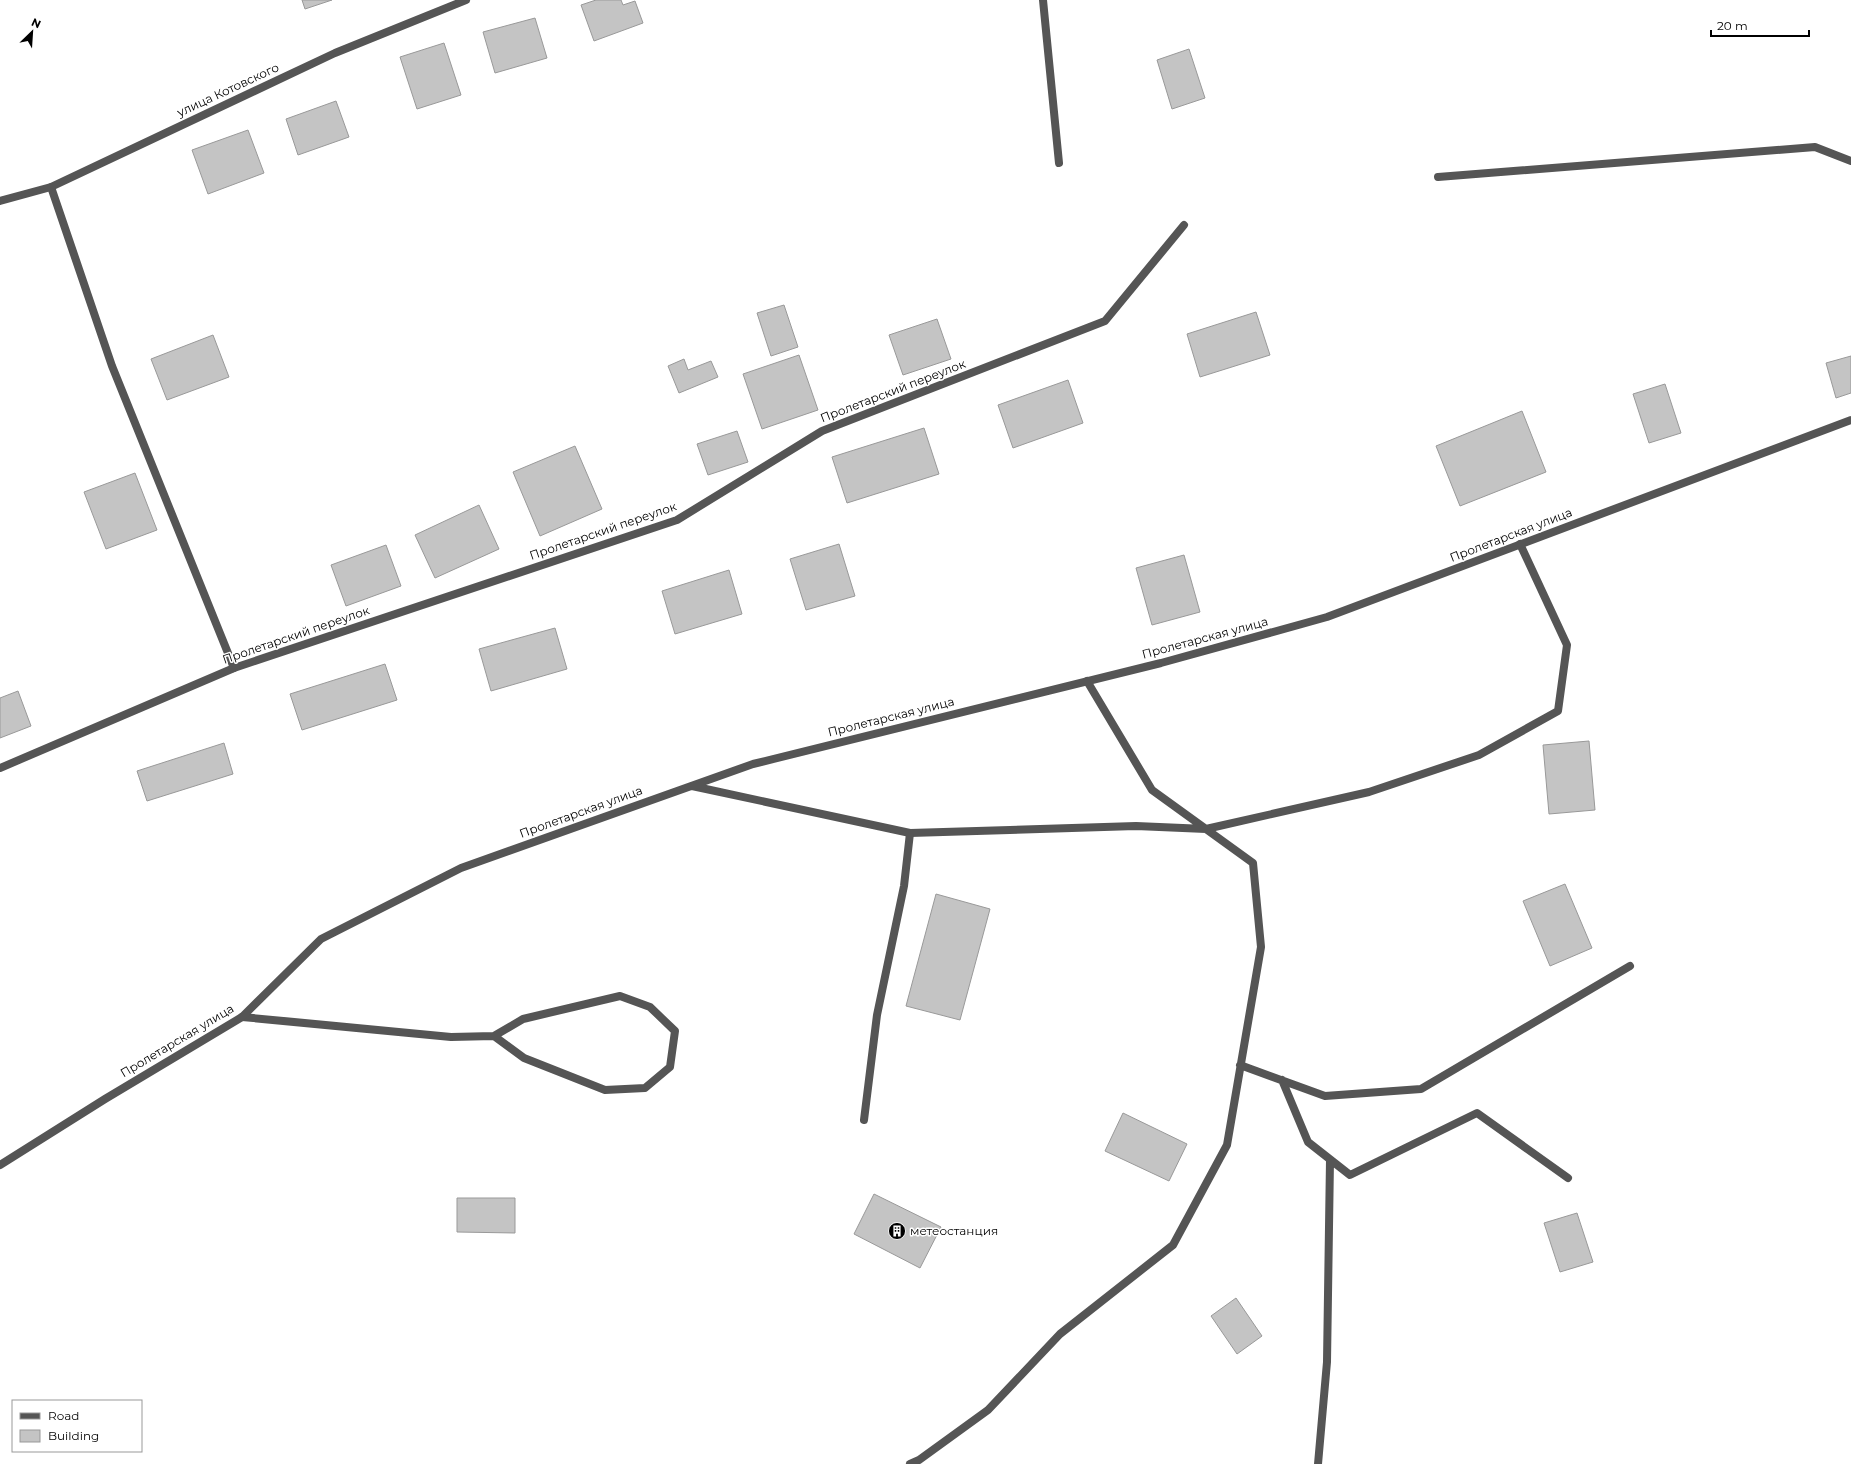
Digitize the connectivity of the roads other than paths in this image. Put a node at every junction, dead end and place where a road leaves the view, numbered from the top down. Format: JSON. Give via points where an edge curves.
{"nodes":[{"id":1,"x":466,"y":0,"type":"edge"},
{"id":2,"x":1042,"y":0,"type":"edge"},
{"id":3,"x":1851,"y":161,"type":"edge"},
{"id":4,"x":1059,"y":163,"type":"dead end"},
{"id":5,"x":1438,"y":177,"type":"dead end"},
{"id":6,"x":51,"y":187,"type":"junction"},
{"id":7,"x":0,"y":201,"type":"edge"},
{"id":8,"x":1184,"y":225,"type":"dead end"},
{"id":9,"x":1851,"y":420,"type":"edge"},
{"id":10,"x":1520,"y":544,"type":"junction"},
{"id":11,"x":234,"y":668,"type":"junction"},
{"id":12,"x":1087,"y":681,"type":"junction"},
{"id":13,"x":0,"y":768,"type":"edge"},
{"id":14,"x":691,"y":786,"type":"junction"},
{"id":15,"x":1206,"y":829,"type":"junction"},
{"id":16,"x":910,"y":833,"type":"junction"},
{"id":17,"x":1630,"y":966,"type":"dead end"},
{"id":18,"x":242,"y":1017,"type":"junction"},
{"id":19,"x":494,"y":1036,"type":"junction"},
{"id":20,"x":1240,"y":1065,"type":"junction"},
{"id":21,"x":1282,"y":1080,"type":"junction"},
{"id":22,"x":864,"y":1120,"type":"dead end"},
{"id":23,"x":1330,"y":1160,"type":"junction"},
{"id":24,"x":0,"y":1165,"type":"edge"},
{"id":25,"x":1568,"y":1178,"type":"dead end"},
{"id":26,"x":910,"y":1464,"type":"edge"},
{"id":27,"x":1318,"y":1464,"type":"edge"}],
"edges":[{"from":1,"to":6,"type":"street","name":"улица Котовского","via":[[335,53]]},
{"from":2,"to":4,"type":"street"},
{"from":3,"to":5,"type":"street","via":[[1815,147]]},
{"from":6,"to":7,"type":"street","name":"улица Котовского"},
{"from":6,"to":11,"type":"street","via":[[112,366]]},
{"from":8,"to":11,"type":"street","name":"Пролетарский переулок","via":[[1105,321],[822,431],[677,520]]},
{"from":9,"to":10,"type":"street","name":"Пролетарская улица"},
{"from":10,"to":12,"type":"street","name":"Пролетарская улица","via":[[1327,617]]},
{"from":10,"to":15,"type":"street","via":[[1567,645],[1558,711],[1478,755],[1377,790]]},
{"from":11,"to":13,"type":"street","name":"Пролетарский переулок"},
{"from":12,"to":14,"type":"street","name":"Пролетарская улица","via":[[753,764]]},
{"from":12,"to":15,"type":"street","via":[[1152,790]]},
{"from":14,"to":16,"type":"street"},
{"from":14,"to":18,"type":"street","name":"Пролетарская улица","via":[[461,868],[321,939]]},
{"from":15,"to":16,"type":"street","via":[[1136,826]]},
{"from":15,"to":20,"type":"street","via":[[1253,863],[1261,947]]},
{"from":16,"to":22,"type":"street","via":[[904,886],[877,1015]]},
{"from":17,"to":21,"type":"street","via":[[1421,1089],[1325,1096]]},
{"from":18,"to":19,"type":"street","via":[[451,1037]]},
{"from":18,"to":24,"type":"street","name":"Пролетарская улица"},
{"from":19,"to":19,"type":"street","via":[[523,1019],[620,996],[650,1007],[675,1031],[670,1067],[645,1088],[605,1090],[524,1058]]},
{"from":20,"to":21,"type":"street"},
{"from":20,"to":26,"type":"street","via":[[1227,1145],[1173,1245],[1060,1334],[988,1410]]},
{"from":21,"to":23,"type":"street","via":[[1308,1142]]},
{"from":23,"to":25,"type":"street","via":[[1350,1175],[1477,1113]]},
{"from":23,"to":27,"type":"street","via":[[1327,1362]]}]}
